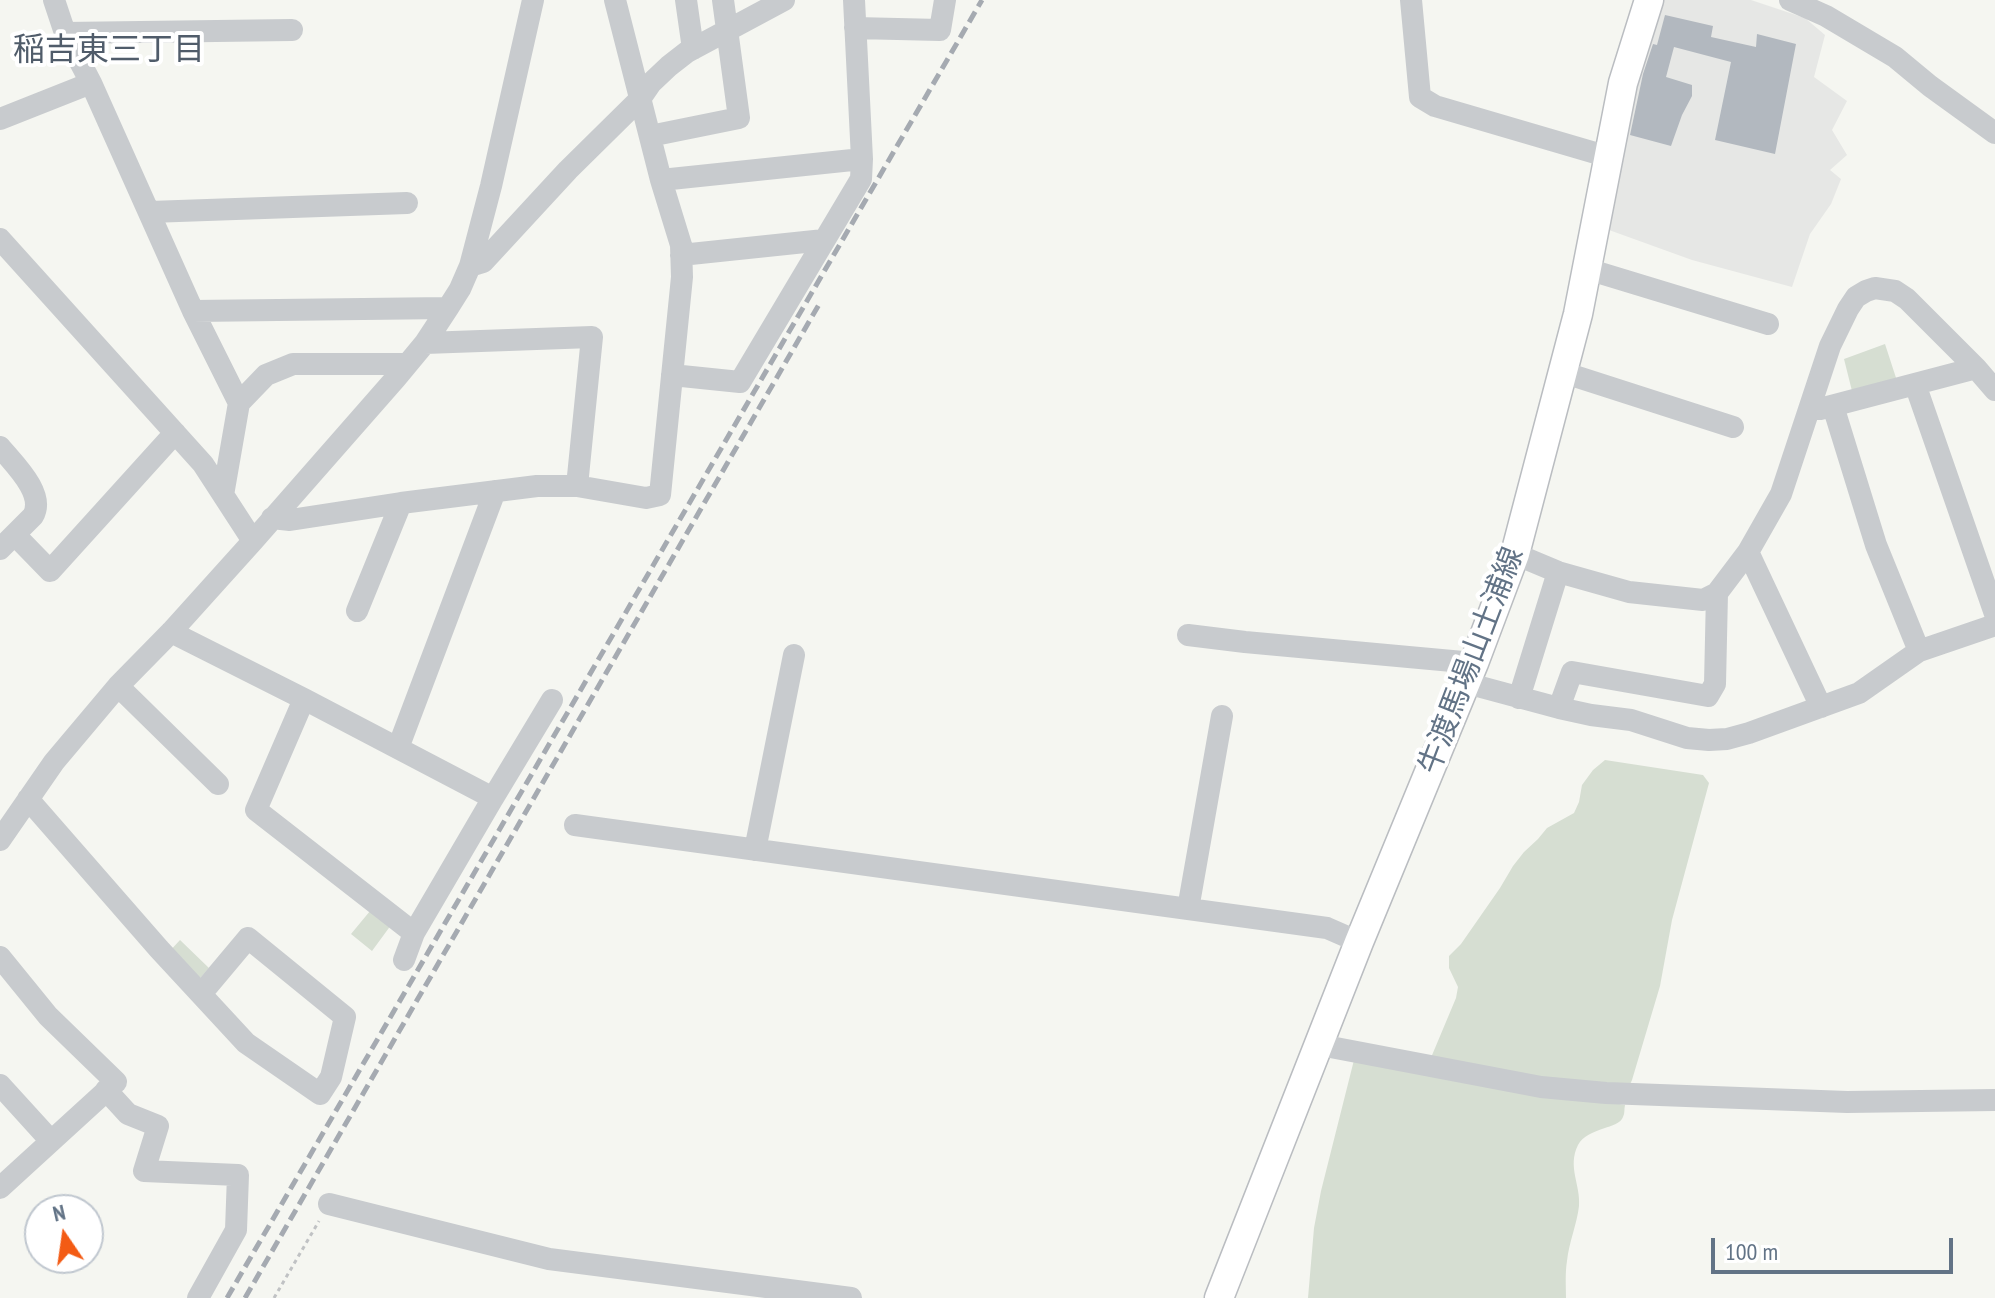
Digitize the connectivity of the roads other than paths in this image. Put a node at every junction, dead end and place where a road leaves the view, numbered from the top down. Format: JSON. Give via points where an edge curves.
{"nodes":[{"id":1,"x":54,"y":0,"type":"edge"},
{"id":2,"x":533,"y":0,"type":"edge"},
{"id":3,"x":615,"y":0,"type":"edge"},
{"id":4,"x":686,"y":0,"type":"edge"},
{"id":5,"x":723,"y":0,"type":"edge"},
{"id":6,"x":784,"y":0,"type":"edge"},
{"id":7,"x":854,"y":0,"type":"edge"},
{"id":8,"x":945,"y":0,"type":"edge"},
{"id":9,"x":1411,"y":0,"type":"edge"},
{"id":10,"x":1649,"y":0,"type":"edge"},
{"id":11,"x":1790,"y":0,"type":"edge"},
{"id":12,"x":855,"y":28,"type":"junction"},
{"id":13,"x":292,"y":30,"type":"dead end"},
{"id":14,"x":728,"y":30,"type":"junction"},
{"id":15,"x":65,"y":33,"type":"junction"},
{"id":16,"x":693,"y":49,"type":"junction"},
{"id":17,"x":91,"y":83,"type":"junction"},
{"id":18,"x":640,"y":99,"type":"junction"},
{"id":19,"x":0,"y":119,"type":"edge"},
{"id":20,"x":1995,"y":133,"type":"edge"},
{"id":21,"x":650,"y":136,"type":"junction"},
{"id":22,"x":1609,"y":157,"type":"junction"},
{"id":23,"x":862,"y":159,"type":"junction"},
{"id":24,"x":661,"y":180,"type":"junction"},
{"id":25,"x":407,"y":203,"type":"dead end"},
{"id":26,"x":150,"y":212,"type":"junction"},
{"id":27,"x":824,"y":240,"type":"junction"},
{"id":28,"x":2,"y":245,"type":"edge"},
{"id":29,"x":681,"y":255,"type":"junction"},
{"id":30,"x":470,"y":266,"type":"junction"},
{"id":31,"x":1587,"y":269,"type":"junction"},
{"id":32,"x":448,"y":308,"type":"junction"},
{"id":33,"x":193,"y":311,"type":"junction"},
{"id":34,"x":1768,"y":324,"type":"dead end"},
{"id":35,"x":425,"y":343,"type":"junction"},
{"id":36,"x":407,"y":364,"type":"junction"},
{"id":37,"x":1976,"y":368,"type":"junction"},
{"id":38,"x":1562,"y":372,"type":"junction"},
{"id":39,"x":672,"y":375,"type":"junction"},
{"id":40,"x":1915,"y":384,"type":"junction"},
{"id":41,"x":1995,"y":390,"type":"edge"},
{"id":42,"x":239,"y":403,"type":"junction"},
{"id":43,"x":1833,"y":406,"type":"junction"},
{"id":44,"x":1807,"y":412,"type":"junction"},
{"id":45,"x":1733,"y":427,"type":"dead end"},
{"id":46,"x":175,"y":433,"type":"junction"},
{"id":47,"x":0,"y":447,"type":"edge"},
{"id":48,"x":577,"y":486,"type":"junction"},
{"id":49,"x":495,"y":491,"type":"junction"},
{"id":50,"x":223,"y":495,"type":"junction"},
{"id":51,"x":401,"y":503,"type":"junction"},
{"id":52,"x":272,"y":518,"type":"junction"},
{"id":53,"x":253,"y":541,"type":"junction"},
{"id":54,"x":8,"y":542,"type":"edge"},
{"id":55,"x":1748,"y":552,"type":"junction"},
{"id":56,"x":1515,"y":554,"type":"junction"},
{"id":57,"x":1558,"y":572,"type":"junction"},
{"id":58,"x":1717,"y":593,"type":"junction"},
{"id":59,"x":357,"y":611,"type":"dead end"},
{"id":60,"x":1995,"y":614,"type":"edge"},
{"id":61,"x":1995,"y":625,"type":"edge"},
{"id":62,"x":171,"y":632,"type":"junction"},
{"id":63,"x":1188,"y":635,"type":"dead end"},
{"id":64,"x":1919,"y":651,"type":"junction"},
{"id":65,"x":794,"y":655,"type":"dead end"},
{"id":66,"x":1470,"y":673,"type":"junction"},
{"id":67,"x":118,"y":686,"type":"junction"},
{"id":68,"x":1519,"y":698,"type":"junction"},
{"id":69,"x":304,"y":699,"type":"junction"},
{"id":70,"x":552,"y":700,"type":"dead end"},
{"id":71,"x":1821,"y":707,"type":"junction"},
{"id":72,"x":1559,"y":708,"type":"junction"},
{"id":73,"x":1222,"y":716,"type":"dead end"},
{"id":74,"x":398,"y":748,"type":"junction"},
{"id":75,"x":218,"y":784,"type":"dead end"},
{"id":76,"x":493,"y":798,"type":"junction"},
{"id":77,"x":28,"y":799,"type":"junction"},
{"id":78,"x":575,"y":825,"type":"dead end"},
{"id":79,"x":0,"y":840,"type":"edge"},
{"id":80,"x":755,"y":850,"type":"junction"},
{"id":81,"x":1188,"y":909,"type":"junction"},
{"id":82,"x":414,"y":933,"type":"junction"},
{"id":83,"x":1359,"y":942,"type":"junction"},
{"id":84,"x":0,"y":957,"type":"edge"},
{"id":85,"x":404,"y":960,"type":"dead end"},
{"id":86,"x":201,"y":994,"type":"junction"},
{"id":87,"x":1320,"y":1045,"type":"junction"},
{"id":88,"x":0,"y":1085,"type":"edge"},
{"id":89,"x":106,"y":1090,"type":"junction"},
{"id":90,"x":1995,"y":1100,"type":"edge"},
{"id":91,"x":51,"y":1141,"type":"junction"},
{"id":92,"x":0,"y":1188,"type":"edge"},
{"id":93,"x":329,"y":1204,"type":"road end"},
{"id":94,"x":198,"y":1298,"type":"edge"},
{"id":95,"x":851,"y":1298,"type":"edge"},
{"id":96,"x":1219,"y":1298,"type":"edge"}],
"edges":[{"from":1,"to":15,"type":"street"},
{"from":2,"to":30,"type":"street"},
{"from":3,"to":18,"type":"street"},
{"from":4,"to":16,"type":"street"},
{"from":5,"to":14,"type":"street"},
{"from":6,"to":14,"type":"street"},
{"from":7,"to":12,"type":"street"},
{"from":8,"to":12,"type":"street","via":[[940,30]]},
{"from":9,"to":22,"type":"street","via":[[1420,97],[1435,106]]},
{"from":10,"to":22,"type":"main road","name":"牛渡馬場山土浦線","via":[[1623,83]]},
{"from":11,"to":20,"type":"street","via":[[1895,57]]},
{"from":12,"to":23,"type":"street"},
{"from":13,"to":15,"type":"street"},
{"from":14,"to":16,"type":"street"},
{"from":14,"to":21,"type":"street","via":[[739,118]]},
{"from":15,"to":17,"type":"street"},
{"from":16,"to":18,"type":"street","via":[[669,66]]},
{"from":17,"to":19,"type":"street"},
{"from":17,"to":26,"type":"street"},
{"from":18,"to":21,"type":"street"},
{"from":18,"to":30,"type":"street","via":[[483,262]]},
{"from":21,"to":24,"type":"street"},
{"from":22,"to":31,"type":"main road","name":"牛渡馬場山土浦線"},
{"from":23,"to":24,"type":"street"},
{"from":23,"to":27,"type":"street","via":[[861,179]]},
{"from":24,"to":29,"type":"street"},
{"from":25,"to":26,"type":"street"},
{"from":26,"to":33,"type":"street"},
{"from":27,"to":29,"type":"street"},
{"from":27,"to":39,"type":"street","via":[[740,382]]},
{"from":28,"to":46,"type":"street"},
{"from":29,"to":39,"type":"street"},
{"from":30,"to":32,"type":"street"},
{"from":31,"to":34,"type":"street"},
{"from":31,"to":38,"type":"main road","name":"牛渡馬場山土浦線"},
{"from":32,"to":33,"type":"street"},
{"from":32,"to":35,"type":"street"},
{"from":33,"to":42,"type":"street"},
{"from":35,"to":36,"type":"street"},
{"from":35,"to":48,"type":"street","via":[[592,337]]},
{"from":36,"to":42,"type":"street","via":[[293,364],[266,375]]},
{"from":36,"to":52,"type":"street"},
{"from":37,"to":40,"type":"street"},
{"from":37,"to":41,"type":"street"},
{"from":37,"to":44,"type":"street","via":[[1907,299],[1875,288],[1856,297],[1848,309]]},
{"from":38,"to":45,"type":"street"},
{"from":38,"to":56,"type":"main road","name":"牛渡馬場山土浦線"},
{"from":39,"to":48,"type":"street","via":[[660,495],[646,498]]},
{"from":40,"to":43,"type":"street"},
{"from":40,"to":60,"type":"street"},
{"from":42,"to":50,"type":"street"},
{"from":43,"to":44,"type":"street"},
{"from":43,"to":64,"type":"street","via":[[1876,545]]},
{"from":44,"to":55,"type":"street","via":[[1781,494]]},
{"from":46,"to":50,"type":"street"},
{"from":46,"to":54,"type":"street","via":[[50,571]]},
{"from":47,"to":54,"type":"street","via":[[35,499],[36,511]]},
{"from":48,"to":49,"type":"street"},
{"from":49,"to":51,"type":"street"},
{"from":49,"to":74,"type":"street"},
{"from":50,"to":53,"type":"street"},
{"from":51,"to":52,"type":"street","via":[[290,520]]},
{"from":51,"to":59,"type":"street"},
{"from":52,"to":53,"type":"street"},
{"from":53,"to":62,"type":"street"},
{"from":55,"to":58,"type":"street"},
{"from":55,"to":71,"type":"street"},
{"from":56,"to":57,"type":"street"},
{"from":56,"to":66,"type":"main road","name":"牛渡馬場山土浦線"},
{"from":57,"to":58,"type":"street","via":[[1629,592],[1703,600]]},
{"from":57,"to":68,"type":"street"},
{"from":58,"to":72,"type":"street","via":[[1715,684],[1708,696],[1572,672]]},
{"from":61,"to":64,"type":"street"},
{"from":62,"to":67,"type":"street"},
{"from":62,"to":69,"type":"street"},
{"from":63,"to":66,"type":"street"},
{"from":64,"to":71,"type":"street","via":[[1859,693]]},
{"from":65,"to":80,"type":"street"},
{"from":66,"to":68,"type":"street"},
{"from":66,"to":83,"type":"main road","name":"牛渡馬場山土浦線"},
{"from":67,"to":75,"type":"street"},
{"from":67,"to":77,"type":"street"},
{"from":68,"to":72,"type":"street"},
{"from":69,"to":74,"type":"street"},
{"from":69,"to":82,"type":"street","via":[[256,810]]},
{"from":70,"to":76,"type":"street"},
{"from":71,"to":72,"type":"street","via":[[1749,733],[1709,740]]},
{"from":73,"to":81,"type":"street"},
{"from":74,"to":76,"type":"street"},
{"from":76,"to":82,"type":"street"},
{"from":77,"to":79,"type":"street"},
{"from":77,"to":86,"type":"street"},
{"from":78,"to":80,"type":"street"},
{"from":80,"to":81,"type":"street"},
{"from":81,"to":83,"type":"street","via":[[1327,928]]},
{"from":82,"to":85,"type":"street"},
{"from":83,"to":87,"type":"main road","name":"牛渡馬場山土浦線"},
{"from":84,"to":89,"type":"street","via":[[48,1016],[116,1082]]},
{"from":86,"to":86,"type":"street","via":[[246,1043],[320,1094],[331,1077],[345,1017],[248,938]]},
{"from":87,"to":90,"type":"street","via":[[1541,1087],[1606,1093],[1847,1102]]},
{"from":87,"to":96,"type":"main road","name":"牛渡馬場山土浦線"},
{"from":88,"to":91,"type":"street"},
{"from":89,"to":91,"type":"street"},
{"from":89,"to":94,"type":"street","via":[[128,1114],[158,1126],[144,1171],[238,1175],[236,1230]]},
{"from":91,"to":92,"type":"street"},
{"from":93,"to":95,"type":"street","via":[[549,1259]]}]}
